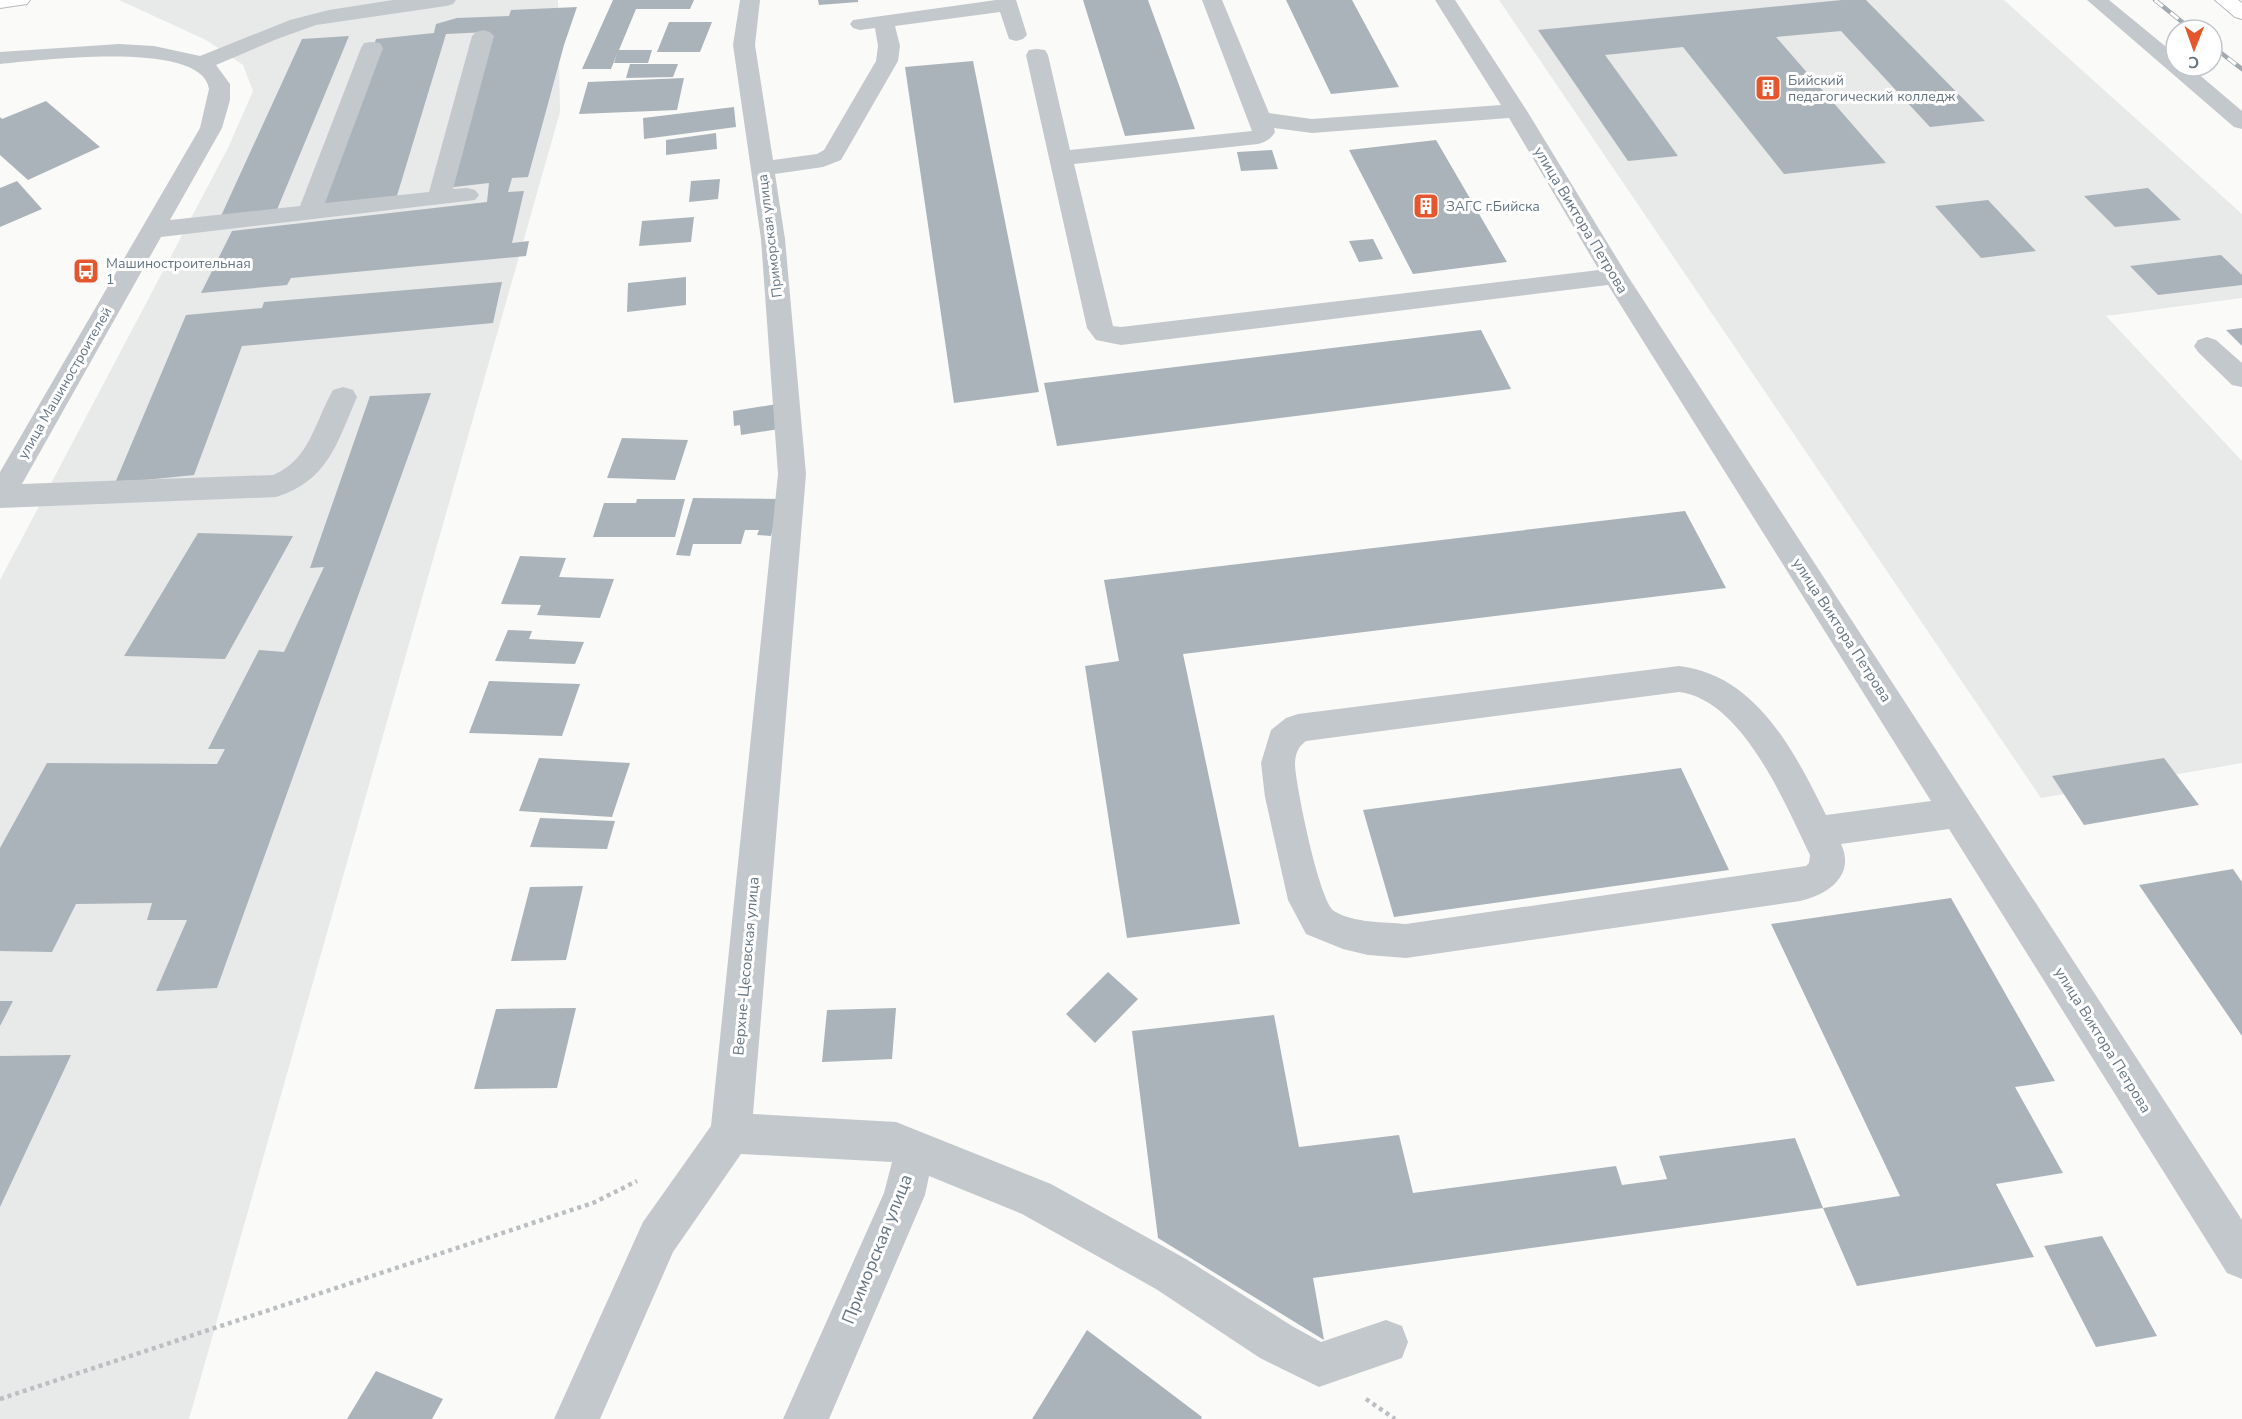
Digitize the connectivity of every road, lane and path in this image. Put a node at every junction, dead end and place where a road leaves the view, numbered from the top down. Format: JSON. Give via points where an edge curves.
{"nodes":[{"id":1,"x":20,"y":0,"type":"edge"},
{"id":2,"x":446,"y":0,"type":"edge"},
{"id":3,"x":750,"y":0,"type":"edge"},
{"id":4,"x":1212,"y":0,"type":"edge"},
{"id":5,"x":1445,"y":0,"type":"edge"},
{"id":6,"x":2097,"y":0,"type":"edge"},
{"id":7,"x":2225,"y":0,"type":"edge"},
{"id":8,"x":0,"y":2,"type":"edge"},
{"id":9,"x":1007,"y":3,"type":"edge"},
{"id":10,"x":2242,"y":13,"type":"edge"},
{"id":11,"x":884,"y":21,"type":"junction"},
{"id":12,"x":860,"y":24,"type":"dead end"},
{"id":13,"x":1016,"y":35,"type":"dead end"},
{"id":14,"x":483,"y":36,"type":"dead end"},
{"id":15,"x":372,"y":48,"type":"dead end"},
{"id":16,"x":1037,"y":55,"type":"dead end"},
{"id":17,"x":0,"y":58,"type":"edge"},
{"id":18,"x":200,"y":64,"type":"junction"},
{"id":19,"x":1516,"y":111,"type":"junction"},
{"id":20,"x":1260,"y":119,"type":"junction"},
{"id":21,"x":2242,"y":122,"type":"edge"},
{"id":22,"x":1061,"y":158,"type":"junction"},
{"id":23,"x":763,"y":169,"type":"junction"},
{"id":24,"x":467,"y":195,"type":"dead end"},
{"id":25,"x":439,"y":198,"type":"junction"},
{"id":26,"x":310,"y":212,"type":"junction"},
{"id":27,"x":153,"y":230,"type":"junction"},
{"id":28,"x":1615,"y":276,"type":"junction"},
{"id":29,"x":2207,"y":346,"type":"dead end"},
{"id":30,"x":2242,"y":378,"type":"edge"},
{"id":31,"x":344,"y":396,"type":"dead end"},
{"id":32,"x":792,"y":474,"type":"joint"},
{"id":33,"x":0,"y":496,"type":"edge"},
{"id":34,"x":1959,"y":813,"type":"junction"},
{"id":35,"x":1817,"y":832,"type":"junction"},
{"id":36,"x":731,"y":1133,"type":"junction"},
{"id":37,"x":915,"y":1150,"type":"junction"},
{"id":38,"x":593,"y":1203,"type":"dead end"},
{"id":39,"x":2242,"y":1258,"type":"edge"},
{"id":40,"x":1386,"y":1342,"type":"dead end"},
{"id":41,"x":0,"y":1399,"type":"edge"},
{"id":42,"x":577,"y":1419,"type":"edge"},
{"id":43,"x":806,"y":1419,"type":"edge"}],
"edges":[{"from":1,"to":8,"type":"main road"},
{"from":2,"to":18,"type":"street","via":[[313,20]]},
{"from":3,"to":23,"type":"street","name":"Приморская улица","via":[[744,45]]},
{"from":4,"to":20,"type":"street"},
{"from":5,"to":19,"type":"street","name":"улица Виктора Петрова"},
{"from":6,"to":21,"type":"street"},
{"from":7,"to":10,"type":"main road"},
{"from":9,"to":11,"type":"street"},
{"from":9,"to":13,"type":"street"},
{"from":11,"to":12,"type":"street"},
{"from":11,"to":23,"type":"street","via":[[889,46],[887,61],[833,155]]},
{"from":14,"to":25,"type":"street"},
{"from":15,"to":26,"type":"street"},
{"from":16,"to":22,"type":"street"},
{"from":17,"to":18,"type":"street","via":[[114,48],[150,51]]},
{"from":18,"to":27,"type":"street","name":"улица Машиностроителей","via":[[219,83],[215,116]]},
{"from":19,"to":20,"type":"street","via":[[1312,126]]},
{"from":19,"to":28,"type":"street","name":"улица Виктора Петрова"},
{"from":20,"to":22,"type":"street","via":[[1264,132],[1258,137]]},
{"from":22,"to":28,"type":"street","via":[[1100,328],[1105,334],[1121,336]]},
{"from":23,"to":32,"type":"street","name":"Приморская улица","via":[[773,239]]},
{"from":24,"to":25,"type":"street"},
{"from":25,"to":26,"type":"street"},
{"from":26,"to":27,"type":"street"},
{"from":27,"to":33,"type":"street","name":"улица Машиностроителей"},
{"from":28,"to":34,"type":"street","name":"улица Виктора Петрова"},
{"from":29,"to":30,"type":"street"},
{"from":31,"to":33,"type":"street","via":[[307,470],[276,486]]},
{"from":32,"to":36,"type":"street","name":"Верхне-Цесовская улица"},
{"from":34,"to":35,"type":"street"},
{"from":34,"to":39,"type":"street","name":"улица Виктора Петрова"},
{"from":35,"to":35,"type":"street","via":[[1780,758],[1750,723],[1718,692],[1701,682],[1678,679],[1298,728],[1283,740],[1278,764],[1306,900],[1319,922],[1368,938],[1406,941],[1806,884],[1818,879],[1828,867],[1828,854]]},
{"from":36,"to":37,"type":"street","via":[[896,1142]]},
{"from":36,"to":42,"type":"street","name":"Верхне-Цесовская улица","via":[[658,1237]]},
{"from":37,"to":40,"type":"street","via":[[1036,1199],[1171,1274],[1319,1365]]},
{"from":37,"to":43,"type":"street","name":"Приморская улица","via":[[904,1195]]},
{"from":38,"to":41,"type":"path"}]}
